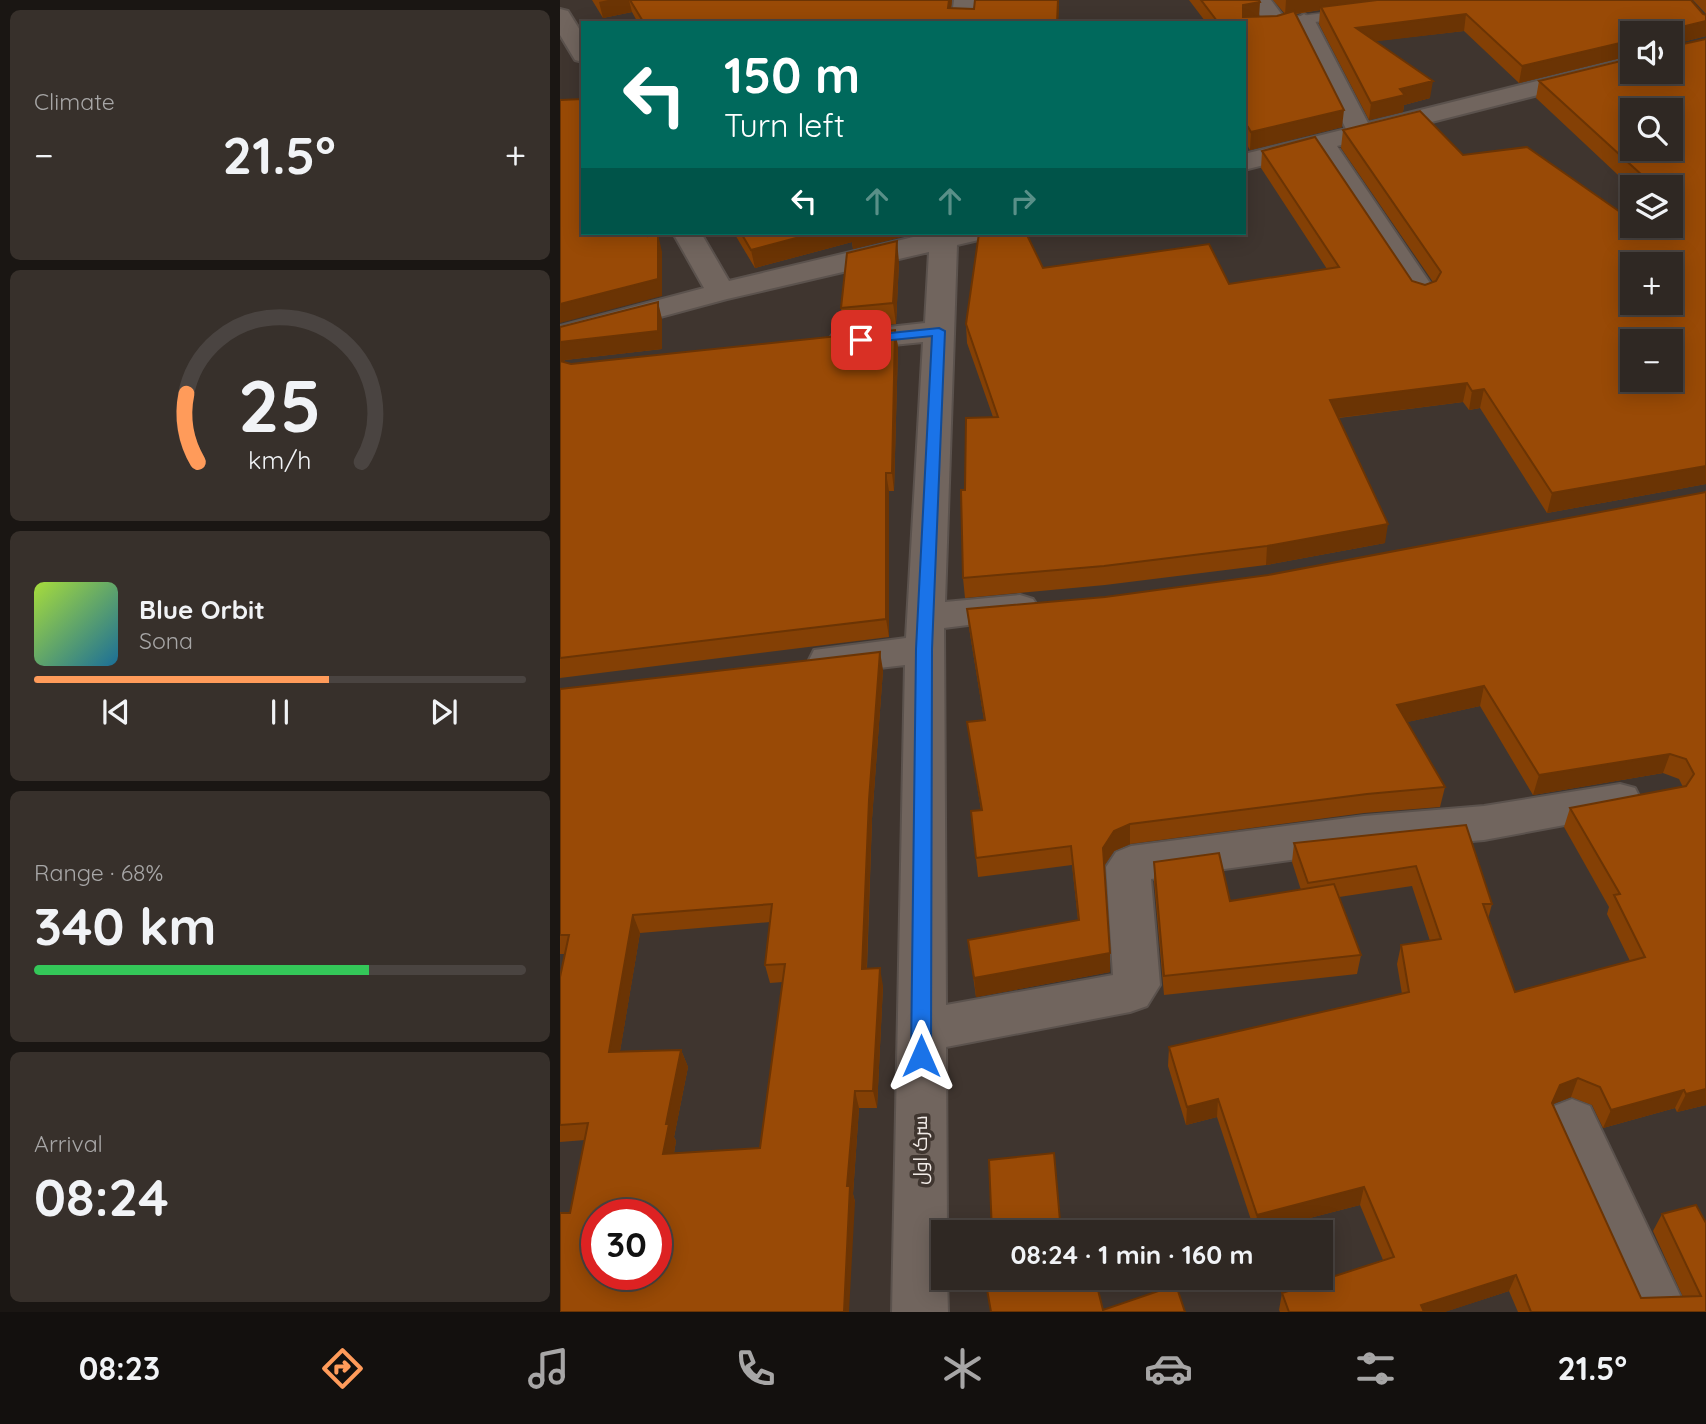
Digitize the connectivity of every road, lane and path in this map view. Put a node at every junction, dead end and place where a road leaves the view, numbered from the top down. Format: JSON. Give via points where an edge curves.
{"nodes":[{"id":1,"x":965,"y":0,"type":"edge"},
{"id":2,"x":1260,"y":0,"type":"edge"},
{"id":3,"x":1369,"y":11,"type":"edge"},
{"id":4,"x":560,"y":16,"type":"edge"},
{"id":5,"x":962,"y":21,"type":"edge"},
{"id":6,"x":1304,"y":21,"type":"junction"},
{"id":7,"x":1277,"y":23,"type":"junction"},
{"id":8,"x":1246,"y":27,"type":"edge"},
{"id":9,"x":581,"y":52,"type":"edge"},
{"id":10,"x":1620,"y":67,"type":"edge"},
{"id":11,"x":1360,"y":132,"type":"junction"},
{"id":12,"x":1321,"y":142,"type":"junction"},
{"id":13,"x":1246,"y":161,"type":"edge"},
{"id":14,"x":688,"y":235,"type":"edge"},
{"id":15,"x":954,"y":235,"type":"edge"},
{"id":16,"x":721,"y":292,"type":"junction"},
{"id":17,"x":1421,"y":292,"type":"edge"},
{"id":18,"x":939,"y":331,"type":"junction"},
{"id":19,"x":560,"y":335,"type":"edge"},
{"id":20,"x":818,"y":344,"type":"edge"},
{"id":21,"x":1049,"y":606,"type":"edge"},
{"id":22,"x":924,"y":633,"type":"junction"},
{"id":23,"x":789,"y":665,"type":"edge"},
{"id":24,"x":1663,"y":792,"type":"edge"},
{"id":25,"x":921,"y":1030,"type":"junction"},
{"id":26,"x":1572,"y":1122,"type":"dead end"},
{"id":27,"x":920,"y":1312,"type":"edge"},
{"id":28,"x":1660,"y":1312,"type":"edge"}],
"edges":[{"from":1,"to":5,"type":"street"},
{"from":2,"to":7,"type":"street"},
{"from":3,"to":6,"type":"lane"},
{"from":4,"to":9,"type":"street"},
{"from":6,"to":7,"type":"lane"},
{"from":6,"to":11,"type":"street"},
{"from":7,"to":8,"type":"lane"},
{"from":10,"to":11,"type":"street"},
{"from":11,"to":12,"type":"street"},
{"from":12,"to":13,"type":"street"},
{"from":12,"to":17,"type":"street"},
{"from":14,"to":16,"type":"street"},
{"from":15,"to":16,"type":"street"},
{"from":15,"to":18,"type":"street","name":"سرک اول"},
{"from":16,"to":19,"type":"street"},
{"from":18,"to":20,"type":"street"},
{"from":18,"to":22,"type":"street","name":"سرک اول"},
{"from":21,"to":22,"type":"street"},
{"from":22,"to":23,"type":"street"},
{"from":22,"to":25,"type":"street","name":"سرک اول"},
{"from":24,"to":25,"type":"street","via":[[1484,823],[1364,833],[1131,864],[1137,985],[1130,992]]},
{"from":25,"to":27,"type":"street","name":"سرک اول"},
{"from":26,"to":28,"type":"street"}]}
